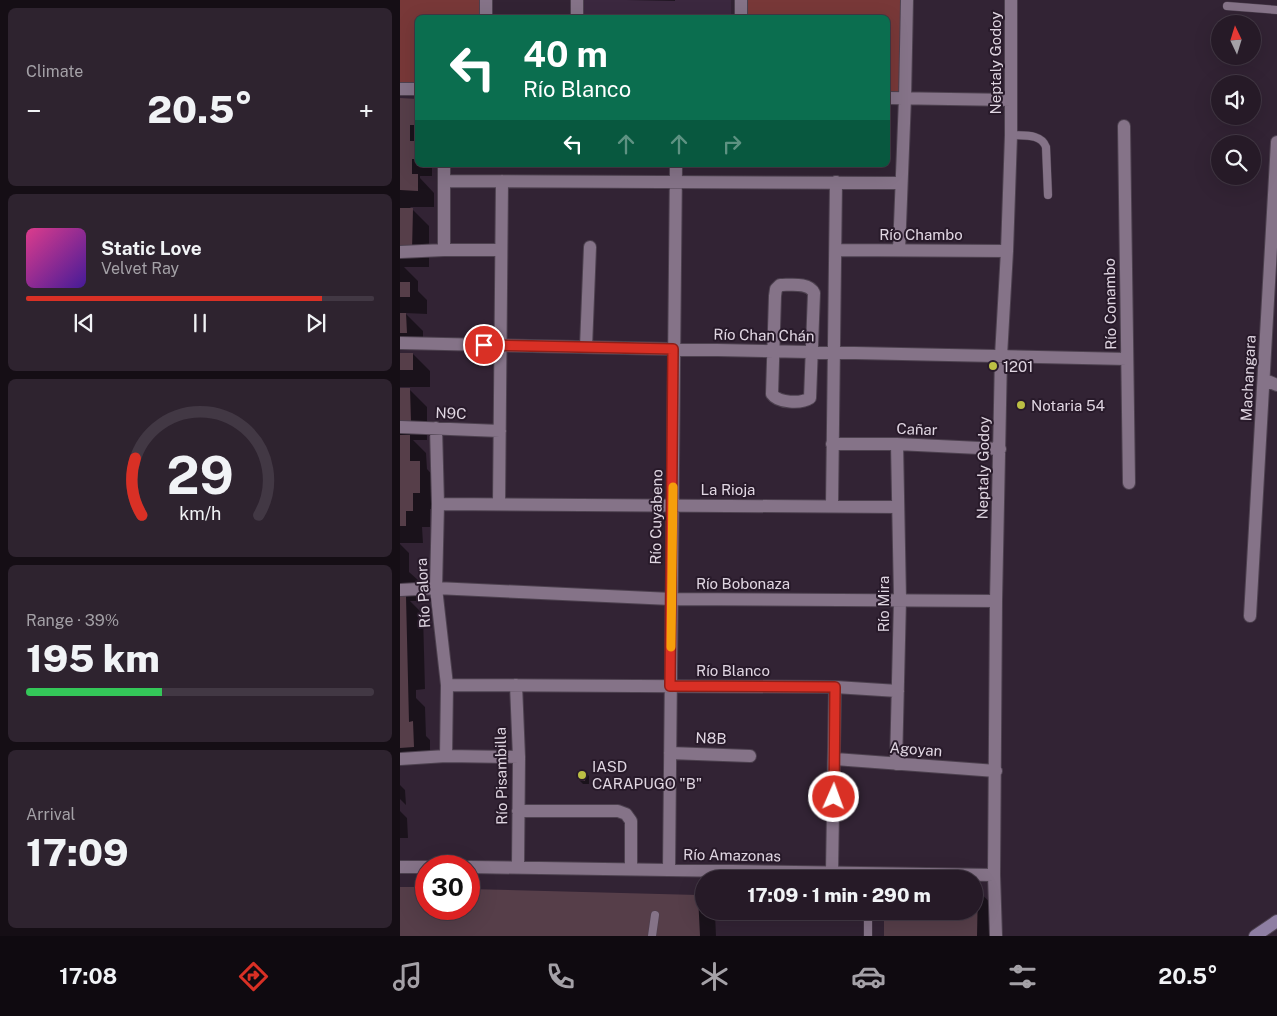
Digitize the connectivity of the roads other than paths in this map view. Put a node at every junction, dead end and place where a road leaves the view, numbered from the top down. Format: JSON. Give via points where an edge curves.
{"nodes":[{"id":1,"x":486,"y":0,"type":"edge"},
{"id":2,"x":577,"y":0,"type":"edge"},
{"id":3,"x":741,"y":0,"type":"edge"},
{"id":4,"x":907,"y":0,"type":"edge"},
{"id":5,"x":1011,"y":0,"type":"edge"},
{"id":6,"x":1227,"y":6,"type":"dead end"},
{"id":7,"x":1277,"y":10,"type":"edge"},
{"id":8,"x":486,"y":15,"type":"edge"},
{"id":9,"x":577,"y":15,"type":"edge"},
{"id":10,"x":741,"y":15,"type":"edge"},
{"id":11,"x":400,"y":89,"type":"edge"},
{"id":12,"x":415,"y":90,"type":"edge"},
{"id":13,"x":890,"y":98,"type":"edge"},
{"id":14,"x":905,"y":98,"type":"junction"},
{"id":15,"x":1011,"y":100,"type":"junction"},
{"id":16,"x":1124,"y":126,"type":"dead end"},
{"id":17,"x":1010,"y":135,"type":"junction"},
{"id":18,"x":1277,"y":142,"type":"edge"},
{"id":19,"x":444,"y":167,"type":"edge"},
{"id":20,"x":676,"y":167,"type":"edge"},
{"id":21,"x":444,"y":181,"type":"junction"},
{"id":22,"x":502,"y":181,"type":"junction"},
{"id":23,"x":676,"y":182,"type":"junction"},
{"id":24,"x":836,"y":182,"type":"junction"},
{"id":25,"x":901,"y":183,"type":"junction"},
{"id":26,"x":1048,"y":194,"type":"dead end"},
{"id":27,"x":590,"y":248,"type":"dead end"},
{"id":28,"x":444,"y":250,"type":"junction"},
{"id":29,"x":501,"y":250,"type":"junction"},
{"id":30,"x":836,"y":250,"type":"junction"},
{"id":31,"x":899,"y":250,"type":"junction"},
{"id":32,"x":1007,"y":251,"type":"junction"},
{"id":33,"x":400,"y":252,"type":"edge"},
{"id":34,"x":400,"y":343,"type":"edge"},
{"id":35,"x":501,"y":345,"type":"junction"},
{"id":36,"x":586,"y":347,"type":"junction"},
{"id":37,"x":673,"y":349,"type":"junction"},
{"id":38,"x":773,"y":351,"type":"junction"},
{"id":39,"x":812,"y":352,"type":"junction"},
{"id":40,"x":835,"y":352,"type":"junction"},
{"id":41,"x":1001,"y":356,"type":"junction"},
{"id":42,"x":1127,"y":359,"type":"junction"},
{"id":43,"x":1271,"y":377,"type":"edge"},
{"id":44,"x":1277,"y":385,"type":"edge"},
{"id":45,"x":400,"y":428,"type":"edge"},
{"id":46,"x":436,"y":428,"type":"junction"},
{"id":47,"x":500,"y":431,"type":"junction"},
{"id":48,"x":832,"y":444,"type":"junction"},
{"id":49,"x":897,"y":444,"type":"junction"},
{"id":50,"x":1000,"y":448,"type":"junction"},
{"id":51,"x":1129,"y":483,"type":"dead end"},
{"id":52,"x":438,"y":504,"type":"junction"},
{"id":53,"x":499,"y":504,"type":"junction"},
{"id":54,"x":673,"y":505,"type":"junction"},
{"id":55,"x":832,"y":506,"type":"junction"},
{"id":56,"x":898,"y":506,"type":"junction"},
{"id":57,"x":436,"y":588,"type":"junction"},
{"id":58,"x":400,"y":590,"type":"edge"},
{"id":59,"x":671,"y":599,"type":"junction"},
{"id":60,"x":900,"y":599,"type":"junction"},
{"id":61,"x":996,"y":601,"type":"junction"},
{"id":62,"x":1250,"y":616,"type":"dead end"},
{"id":63,"x":447,"y":685,"type":"junction"},
{"id":64,"x":516,"y":685,"type":"junction"},
{"id":65,"x":670,"y":686,"type":"junction"},
{"id":66,"x":835,"y":687,"type":"junction"},
{"id":67,"x":898,"y":691,"type":"junction"},
{"id":68,"x":670,"y":754,"type":"junction"},
{"id":69,"x":446,"y":756,"type":"junction"},
{"id":70,"x":750,"y":756,"type":"dead end"},
{"id":71,"x":518,"y":757,"type":"junction"},
{"id":72,"x":400,"y":759,"type":"edge"},
{"id":73,"x":835,"y":759,"type":"junction"},
{"id":74,"x":896,"y":764,"type":"junction"},
{"id":75,"x":996,"y":771,"type":"junction"},
{"id":76,"x":518,"y":811,"type":"junction"},
{"id":77,"x":518,"y":866,"type":"junction"},
{"id":78,"x":400,"y":867,"type":"edge"},
{"id":79,"x":415,"y":867,"type":"edge"},
{"id":80,"x":480,"y":867,"type":"edge"},
{"id":81,"x":631,"y":869,"type":"junction"},
{"id":82,"x":669,"y":870,"type":"junction"},
{"id":83,"x":695,"y":870,"type":"edge"},
{"id":84,"x":832,"y":870,"type":"edge"},
{"id":85,"x":983,"y":875,"type":"edge"},
{"id":86,"x":994,"y":875,"type":"junction"},
{"id":87,"x":655,"y":915,"type":"dead end"},
{"id":88,"x":868,"y":920,"type":"edge"},
{"id":89,"x":1277,"y":921,"type":"edge"},
{"id":90,"x":652,"y":936,"type":"edge"},
{"id":91,"x":868,"y":936,"type":"edge"},
{"id":92,"x":996,"y":936,"type":"edge"},
{"id":93,"x":1255,"y":936,"type":"edge"}],
"edges":[{"from":1,"to":8,"type":"street"},
{"from":2,"to":9,"type":"street"},
{"from":3,"to":10,"type":"street"},
{"from":4,"to":14,"type":"street"},
{"from":5,"to":15,"type":"street","name":"Neptaly Godoy"},
{"from":6,"to":7,"type":"lane"},
{"from":11,"to":12,"type":"street"},
{"from":13,"to":14,"type":"street"},
{"from":14,"to":15,"type":"street"},
{"from":14,"to":25,"type":"street"},
{"from":15,"to":17,"type":"street","name":"Neptaly Godoy"},
{"from":16,"to":42,"type":"street","name":"Río Conambo"},
{"from":17,"to":26,"type":"lane","via":[[1044,141]]},
{"from":17,"to":32,"type":"street","name":"Neptaly Godoy"},
{"from":18,"to":43,"type":"street","name":"Machangara"},
{"from":19,"to":21,"type":"street"},
{"from":20,"to":23,"type":"street","name":"Río Cuyabeno"},
{"from":21,"to":22,"type":"street"},
{"from":21,"to":28,"type":"street"},
{"from":22,"to":23,"type":"street"},
{"from":22,"to":29,"type":"street"},
{"from":23,"to":24,"type":"street"},
{"from":23,"to":37,"type":"street","name":"Río Cuyabeno"},
{"from":24,"to":25,"type":"street"},
{"from":24,"to":30,"type":"street"},
{"from":25,"to":31,"type":"street"},
{"from":27,"to":36,"type":"street"},
{"from":28,"to":29,"type":"street"},
{"from":28,"to":33,"type":"street"},
{"from":29,"to":35,"type":"street"},
{"from":30,"to":31,"type":"street","name":"Río Chambo"},
{"from":30,"to":40,"type":"street"},
{"from":31,"to":32,"type":"street","name":"Río Chambo"},
{"from":32,"to":41,"type":"street","name":"Neptaly Godoy"},
{"from":34,"to":35,"type":"street","name":"Río Chan Chán"},
{"from":35,"to":36,"type":"street","name":"Río Chan Chán"},
{"from":35,"to":47,"type":"street"},
{"from":36,"to":37,"type":"street","name":"Río Chan Chán"},
{"from":37,"to":38,"type":"street","name":"Río Chan Chán"},
{"from":37,"to":54,"type":"street","name":"Río Cuyabeno"},
{"from":38,"to":39,"type":"street","name":"Río Chan Chán"},
{"from":38,"to":39,"type":"street","via":[[772,394],[779,400],[804,402],[810,398]]},
{"from":38,"to":39,"type":"street","via":[[775,296],[780,285],[812,288]]},
{"from":39,"to":40,"type":"street","name":"Río Chan Chán"},
{"from":40,"to":41,"type":"street","name":"Río Chan Chán"},
{"from":40,"to":48,"type":"street"},
{"from":41,"to":42,"type":"street","name":"Río Chan Chán"},
{"from":41,"to":50,"type":"street","name":"Neptaly Godoy"},
{"from":42,"to":51,"type":"street","name":"Río Conambo"},
{"from":43,"to":44,"type":"street"},
{"from":43,"to":62,"type":"street","name":"Machangara"},
{"from":45,"to":46,"type":"street","name":"N9C"},
{"from":46,"to":47,"type":"street","name":"N9C"},
{"from":46,"to":52,"type":"street","name":"Río Palora"},
{"from":47,"to":53,"type":"street"},
{"from":48,"to":49,"type":"street","name":"Cañar"},
{"from":48,"to":55,"type":"street"},
{"from":49,"to":50,"type":"street","name":"Cañar"},
{"from":49,"to":56,"type":"street","name":"Río Mira"},
{"from":50,"to":61,"type":"street","name":"Neptaly Godoy"},
{"from":52,"to":53,"type":"street","name":"La Rioja"},
{"from":52,"to":57,"type":"street","name":"Río Palora"},
{"from":53,"to":54,"type":"street","name":"La Rioja"},
{"from":54,"to":55,"type":"street","name":"La Rioja"},
{"from":54,"to":59,"type":"street","name":"Río Cuyabeno"},
{"from":55,"to":56,"type":"street","name":"La Rioja"},
{"from":56,"to":60,"type":"street","name":"Río Mira"},
{"from":57,"to":58,"type":"street","name":"Río Bobonaza"},
{"from":57,"to":59,"type":"street","name":"Río Bobonaza"},
{"from":57,"to":63,"type":"street","name":"Río Palora"},
{"from":59,"to":60,"type":"street","name":"Río Bobonaza"},
{"from":59,"to":65,"type":"street","name":"Río Cuyabeno"},
{"from":60,"to":61,"type":"street","name":"Río Bobonaza"},
{"from":60,"to":67,"type":"street","name":"Río Mira"},
{"from":61,"to":75,"type":"street","name":"Neptaly Godoy"},
{"from":63,"to":64,"type":"street","name":"Río Blanco"},
{"from":63,"to":69,"type":"street","name":"Río Palora"},
{"from":64,"to":65,"type":"street","name":"Río Blanco"},
{"from":64,"to":71,"type":"street","name":"Río Pisambilla"},
{"from":65,"to":66,"type":"street","name":"Río Blanco"},
{"from":65,"to":68,"type":"street","name":"Río Cuyabeno"},
{"from":66,"to":67,"type":"street","name":"Río Blanco"},
{"from":66,"to":73,"type":"street"},
{"from":67,"to":74,"type":"street","name":"Río Mira"},
{"from":68,"to":70,"type":"street","name":"N8B"},
{"from":68,"to":82,"type":"street","name":"Río Cuyabeno"},
{"from":69,"to":71,"type":"street"},
{"from":69,"to":72,"type":"street"},
{"from":71,"to":76,"type":"street","name":"Río Pisambilla"},
{"from":73,"to":74,"type":"street","name":"Agoyan"},
{"from":73,"to":84,"type":"street"},
{"from":74,"to":75,"type":"street","name":"Agoyan"},
{"from":75,"to":86,"type":"street","name":"Neptaly Godoy"},
{"from":76,"to":77,"type":"street","name":"Río Pisambilla"},
{"from":76,"to":81,"type":"street","via":[[618,811],[626,814],[631,821]]},
{"from":77,"to":80,"type":"street","name":"Río Amazonas"},
{"from":77,"to":81,"type":"street","name":"Río Amazonas"},
{"from":78,"to":79,"type":"street"},
{"from":81,"to":82,"type":"street","name":"Río Amazonas"},
{"from":82,"to":83,"type":"street","name":"Río Amazonas"},
{"from":85,"to":86,"type":"street","name":"Río Amazonas"},
{"from":86,"to":92,"type":"street","name":"Neptaly Godoy"},
{"from":87,"to":90,"type":"lane"},
{"from":88,"to":91,"type":"lane"},
{"from":89,"to":93,"type":"main road"}]}
